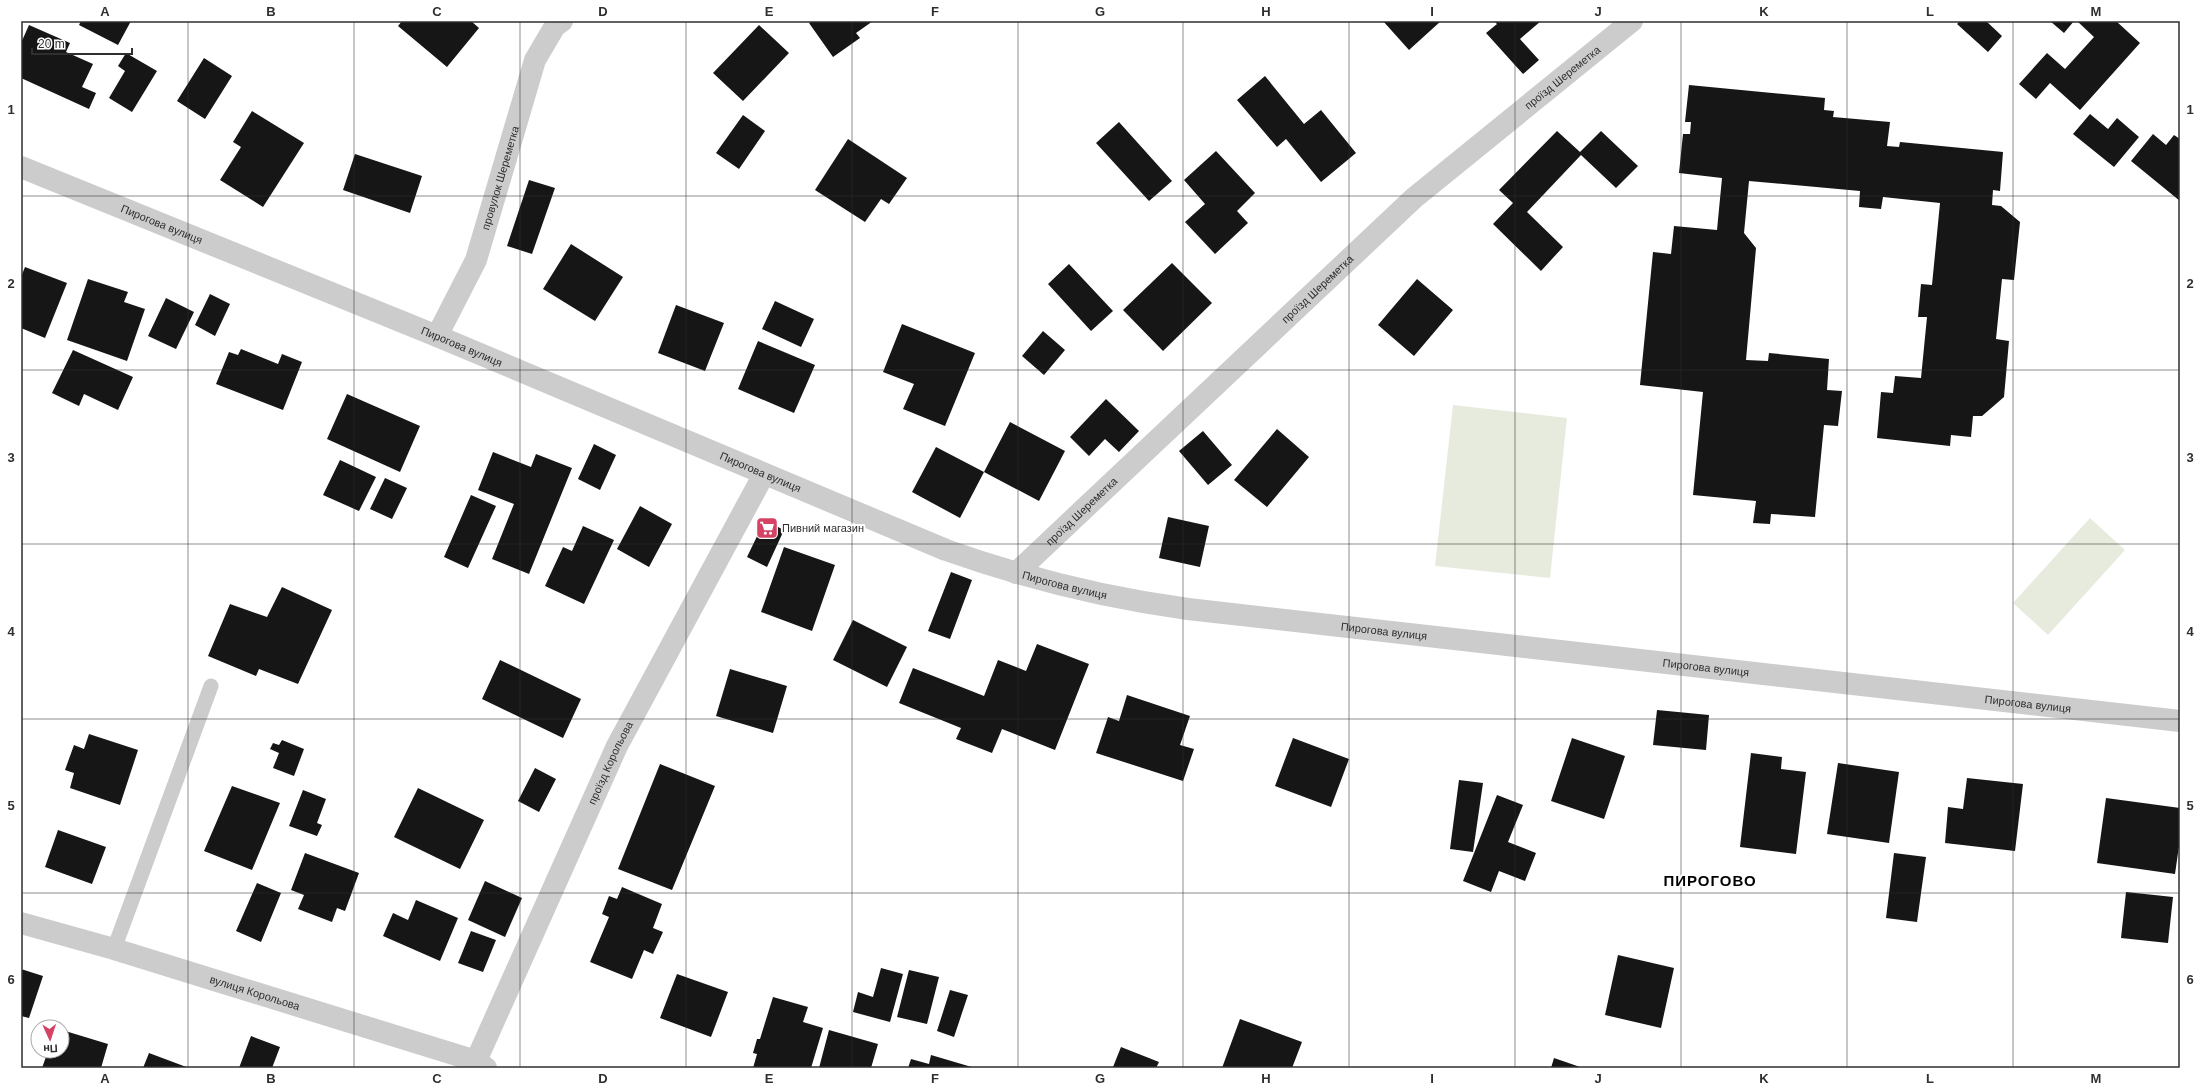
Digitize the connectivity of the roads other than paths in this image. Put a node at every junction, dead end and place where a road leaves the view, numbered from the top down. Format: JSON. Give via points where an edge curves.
{"nodes":[{"id":1,"x":562,"y":21,"type":"edge"},
{"id":2,"x":1632,"y":21,"type":"edge"},
{"id":3,"x":21,"y":167,"type":"edge"},
{"id":4,"x":437,"y":336,"type":"junction"},
{"id":5,"x":764,"y":474,"type":"junction"},
{"id":6,"x":1016,"y":573,"type":"junction"},
{"id":7,"x":211,"y":686,"type":"dead end"},
{"id":8,"x":2180,"y":721,"type":"edge"},
{"id":9,"x":21,"y":924,"type":"edge"},
{"id":10,"x":114,"y":949,"type":"junction"},
{"id":11,"x":481,"y":1064,"type":"edge"}],
"edges":[{"from":1,"to":4,"type":"street","name":"провулок Шереметка","via":[[555,26],[535,60],[476,260]]},
{"from":2,"to":6,"type":"street","name":"проїзд Шереметка","via":[[1414,198]]},
{"from":3,"to":4,"type":"street","name":"Пирогова вулиця"},
{"from":4,"to":5,"type":"street","name":"Пирогова вулиця"},
{"from":5,"to":6,"type":"street","name":"Пирогова вулиця","via":[[946,550]]},
{"from":5,"to":11,"type":"street","name":"проїзд Корольова","via":[[618,746]]},
{"from":6,"to":8,"type":"street","name":"Пирогова вулиця","via":[[1102,594],[1188,609]]},
{"from":7,"to":10,"type":"lane"},
{"from":9,"to":10,"type":"street","name":"вулиця Корольова"},
{"from":10,"to":11,"type":"street","name":"вулиця Корольова"}]}
